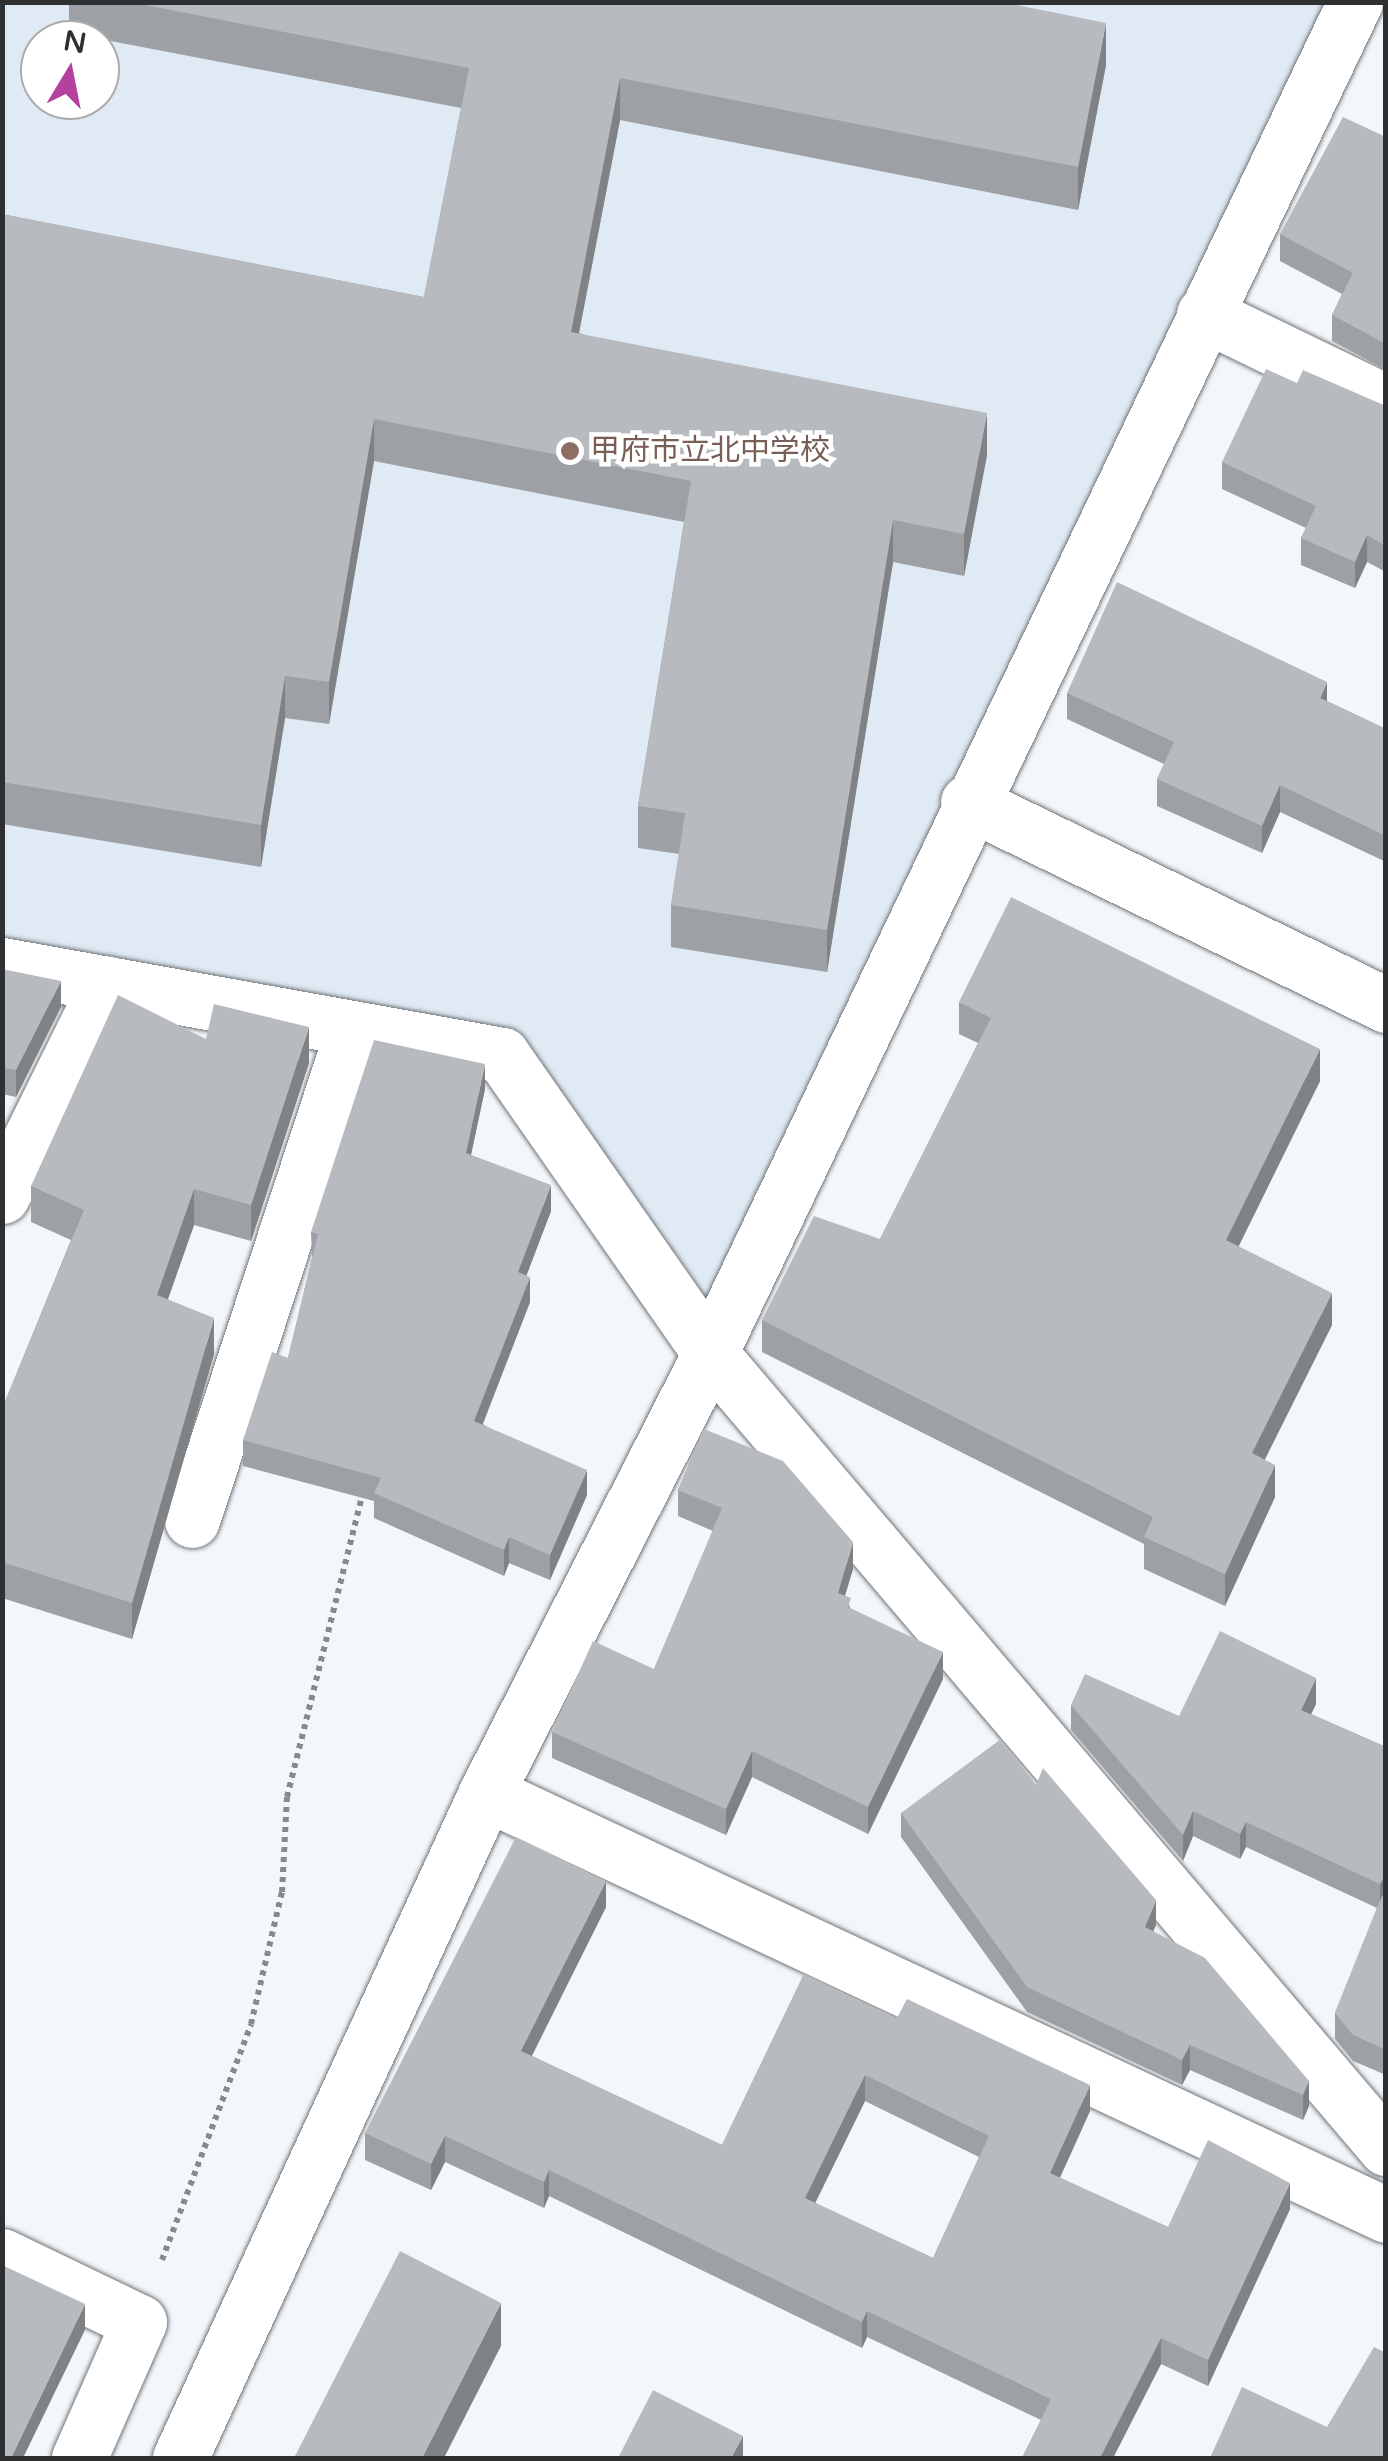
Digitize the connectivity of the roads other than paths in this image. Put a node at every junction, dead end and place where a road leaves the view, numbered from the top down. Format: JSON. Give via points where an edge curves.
{"nodes":[{"id":1,"x":1355,"y":2,"type":"edge"},
{"id":2,"x":1204,"y":314,"type":"junction"},
{"id":3,"x":1386,"y":402,"type":"edge"},
{"id":4,"x":968,"y":802,"type":"junction"},
{"id":5,"x":2,"y":964,"type":"edge"},
{"id":6,"x":106,"y":984,"type":"junction"},
{"id":7,"x":1386,"y":1005,"type":"edge"},
{"id":8,"x":353,"y":1030,"type":"junction"},
{"id":9,"x":2,"y":1196,"type":"edge"},
{"id":10,"x":710,"y":1353,"type":"junction"},
{"id":11,"x":192,"y":1520,"type":"dead end"},
{"id":12,"x":486,"y":1793,"type":"junction"},
{"id":13,"x":1386,"y":2148,"type":"edge"},
{"id":14,"x":1386,"y":2215,"type":"edge"},
{"id":15,"x":2,"y":2256,"type":"edge"},
{"id":16,"x":78,"y":2458,"type":"edge"},
{"id":17,"x":180,"y":2458,"type":"edge"}],
"edges":[{"from":1,"to":2,"type":"street"},
{"from":2,"to":3,"type":"street"},
{"from":2,"to":4,"type":"street"},
{"from":4,"to":7,"type":"street"},
{"from":4,"to":10,"type":"street"},
{"from":5,"to":6,"type":"street"},
{"from":6,"to":8,"type":"street"},
{"from":6,"to":9,"type":"street"},
{"from":8,"to":10,"type":"street","via":[[502,1055]]},
{"from":8,"to":11,"type":"street"},
{"from":10,"to":12,"type":"street"},
{"from":10,"to":13,"type":"street"},
{"from":12,"to":14,"type":"street"},
{"from":12,"to":17,"type":"street"},
{"from":15,"to":16,"type":"street","via":[[139,2322]]}]}
